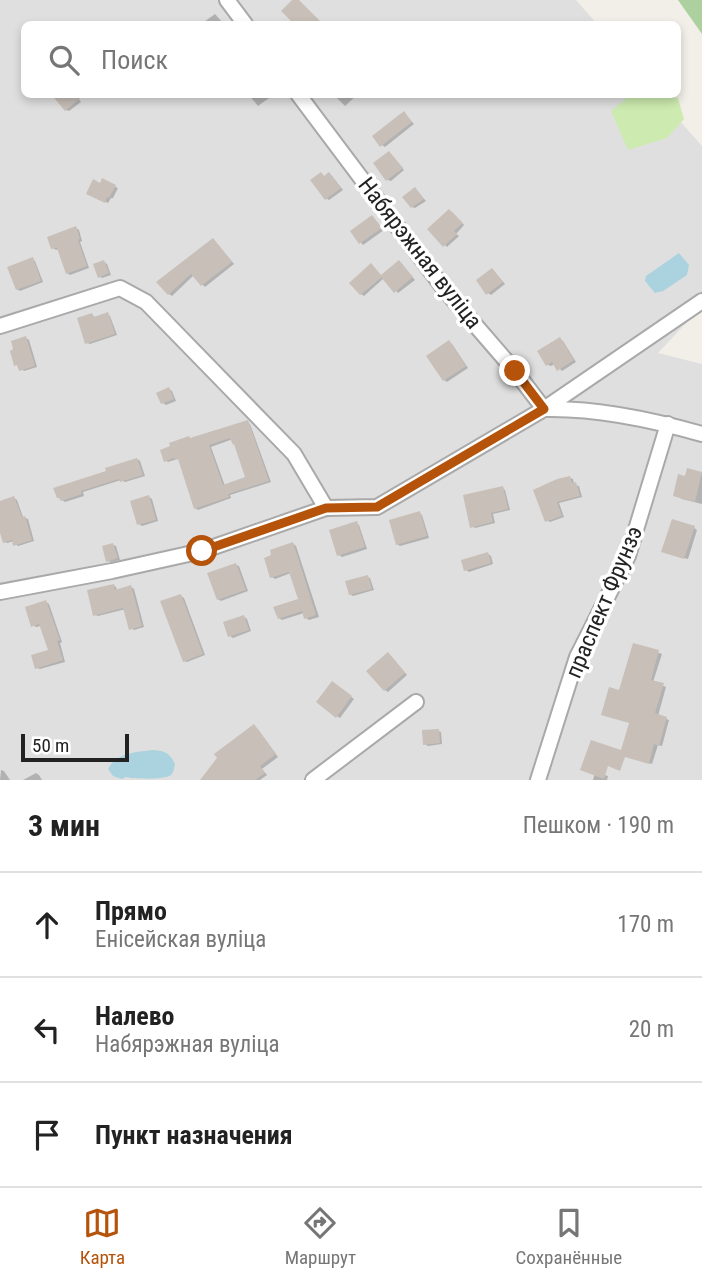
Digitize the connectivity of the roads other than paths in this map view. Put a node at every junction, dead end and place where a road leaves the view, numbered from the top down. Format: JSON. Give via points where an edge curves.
{"nodes":[{"id":1,"x":227,"y":0,"type":"edge"},
{"id":2,"x":243,"y":21,"type":"edge"},
{"id":3,"x":301,"y":98,"type":"edge"},
{"id":4,"x":702,"y":301,"type":"edge"},
{"id":5,"x":0,"y":326,"type":"edge"},
{"id":6,"x":544,"y":409,"type":"junction"},
{"id":7,"x":668,"y":424,"type":"junction"},
{"id":8,"x":702,"y":434,"type":"edge"},
{"id":9,"x":326,"y":508,"type":"junction"},
{"id":10,"x":0,"y":592,"type":"edge"},
{"id":11,"x":416,"y":702,"type":"dead end"},
{"id":12,"x":313,"y":780,"type":"edge"},
{"id":13,"x":538,"y":780,"type":"edge"}],
"edges":[{"from":1,"to":2,"type":"street"},
{"from":3,"to":6,"type":"street","name":"Набярэжная вуліца","via":[[445,290]]},
{"from":4,"to":6,"type":"street"},
{"from":5,"to":9,"type":"street","via":[[120,288],[145,302],[294,454]]},
{"from":6,"to":7,"type":"street"},
{"from":6,"to":9,"type":"street","via":[[377,507]]},
{"from":7,"to":8,"type":"street"},
{"from":7,"to":13,"type":"street","name":"праспект Фрунзэ","via":[[628,556],[577,657]]},
{"from":9,"to":10,"type":"street","via":[[202,551]]},
{"from":11,"to":12,"type":"street"}]}
